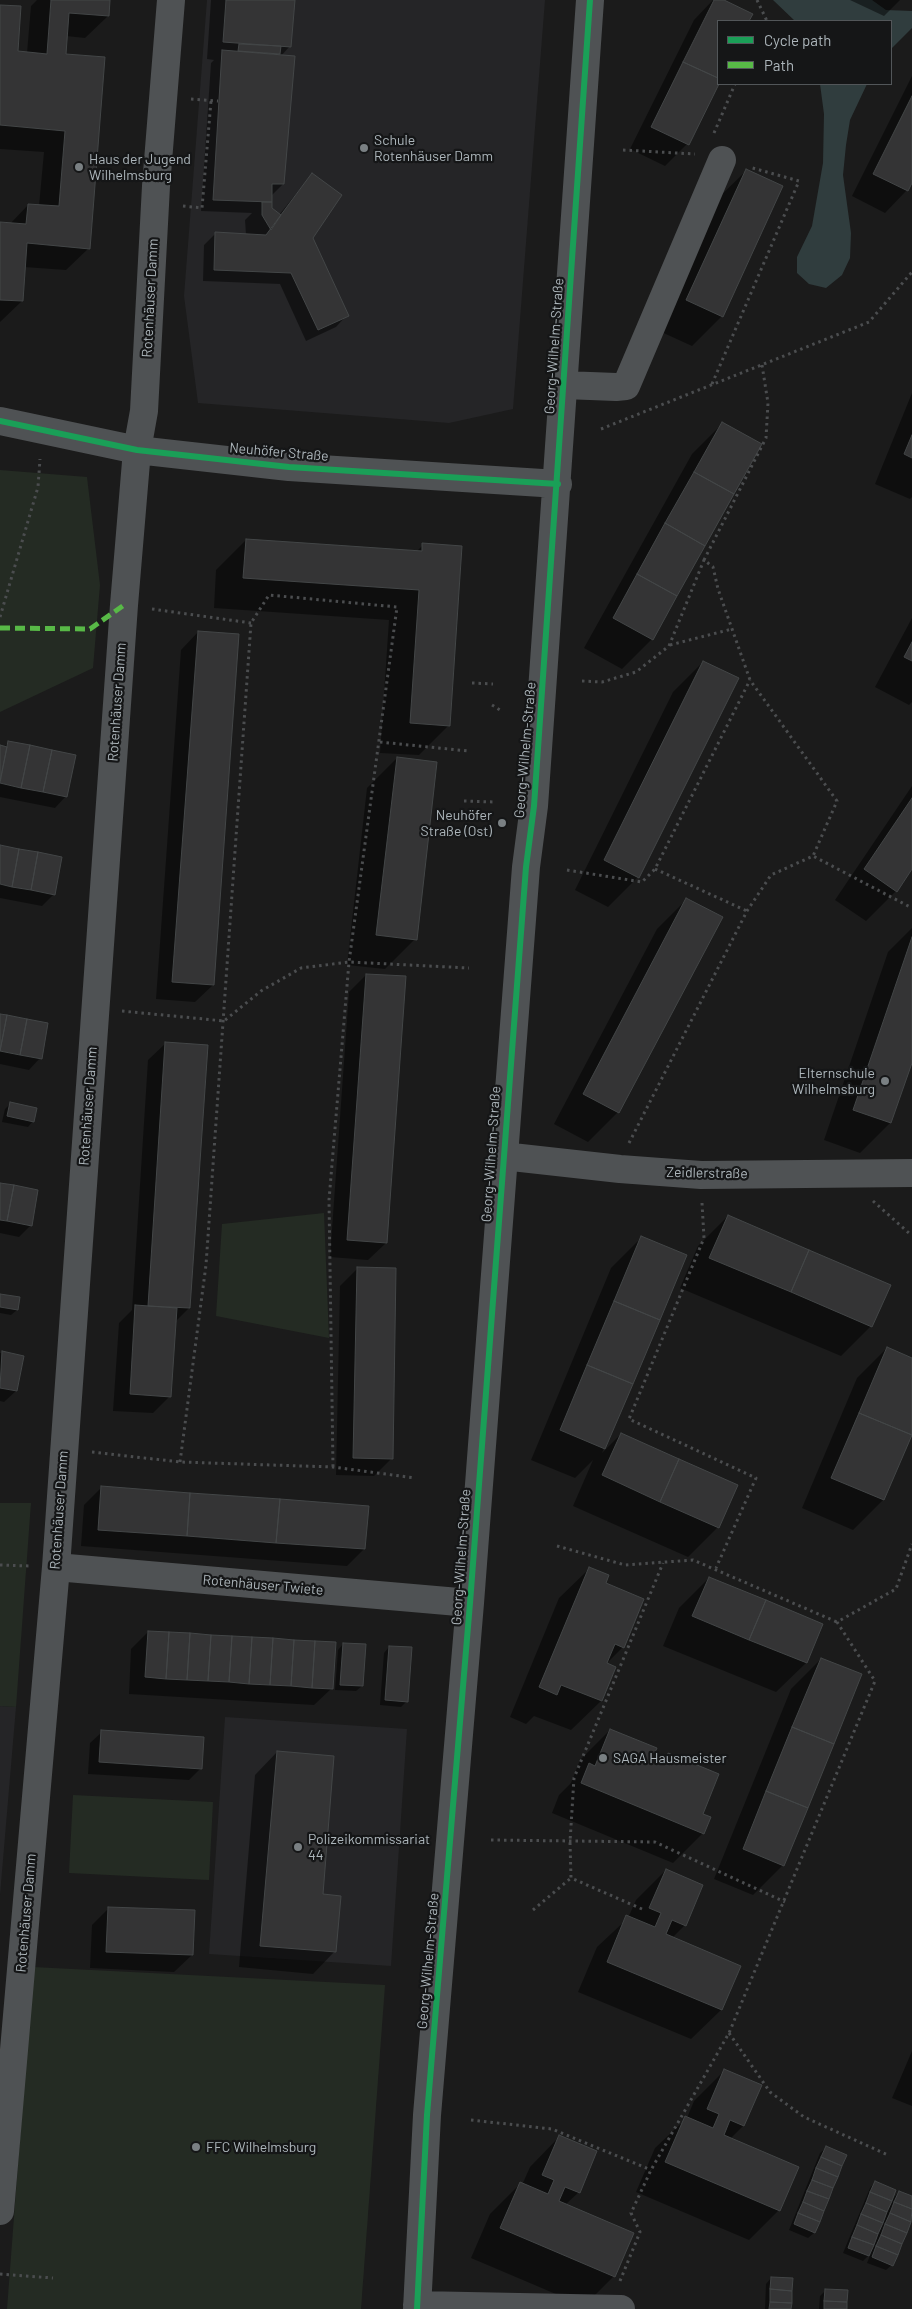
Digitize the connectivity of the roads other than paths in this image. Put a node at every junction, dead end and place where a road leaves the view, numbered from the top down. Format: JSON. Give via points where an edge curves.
{"nodes":[{"id":1,"x":171,"y":0,"type":"edge"},
{"id":2,"x":590,"y":0,"type":"edge"},
{"id":3,"x":713,"y":157,"type":"road end"},
{"id":4,"x":564,"y":385,"type":"junction"},
{"id":5,"x":0,"y":421,"type":"edge"},
{"id":6,"x":44,"y":430,"type":"junction"},
{"id":7,"x":0,"y":433,"type":"edge"},
{"id":8,"x":137,"y":450,"type":"junction"},
{"id":9,"x":558,"y":484,"type":"junction"},
{"id":10,"x":503,"y":1156,"type":"junction"},
{"id":11,"x":912,"y":1173,"type":"edge"},
{"id":12,"x":56,"y":1567,"type":"junction"},
{"id":13,"x":470,"y":1603,"type":"junction"},
{"id":14,"x":0,"y":2211,"type":"edge"},
{"id":15,"x":417,"y":2307,"type":"edge"},
{"id":16,"x":615,"y":2309,"type":"edge"},
{"id":17,"x":621,"y":2309,"type":"edge"}],
"edges":[{"from":1,"to":8,"type":"street","name":"Rotenhäuser Damm","via":[[156,186],[144,411]]},
{"from":2,"to":4,"type":"street","name":"Georg-Wilhelm-Straße"},
{"from":3,"to":4,"type":"street","via":[[626,386]]},
{"from":4,"to":9,"type":"street","name":"Georg-Wilhelm-Straße"},
{"from":5,"to":6,"type":"street","name":"Neuhöfer Straße"},
{"from":6,"to":7,"type":"street","name":"Neuhöfer Straße"},
{"from":6,"to":8,"type":"street","name":"Neuhöfer Straße"},
{"from":8,"to":9,"type":"street","name":"Neuhöfer Straße","via":[[289,467]]},
{"from":8,"to":12,"type":"street","name":"Rotenhäuser Damm"},
{"from":9,"to":10,"type":"street","name":"Georg-Wilhelm-Straße"},
{"from":10,"to":11,"type":"street","name":"Zeidlerstraße","via":[[701,1175]]},
{"from":10,"to":13,"type":"street","name":"Georg-Wilhelm-Straße"},
{"from":12,"to":13,"type":"street","name":"Rotenhäuser Twiete"},
{"from":12,"to":14,"type":"street","name":"Rotenhäuser Damm"},
{"from":13,"to":15,"type":"street","name":"Georg-Wilhelm-Straße","via":[[427,2115]]},
{"from":15,"to":16,"type":"street"},
{"from":16,"to":17,"type":"street"}]}
